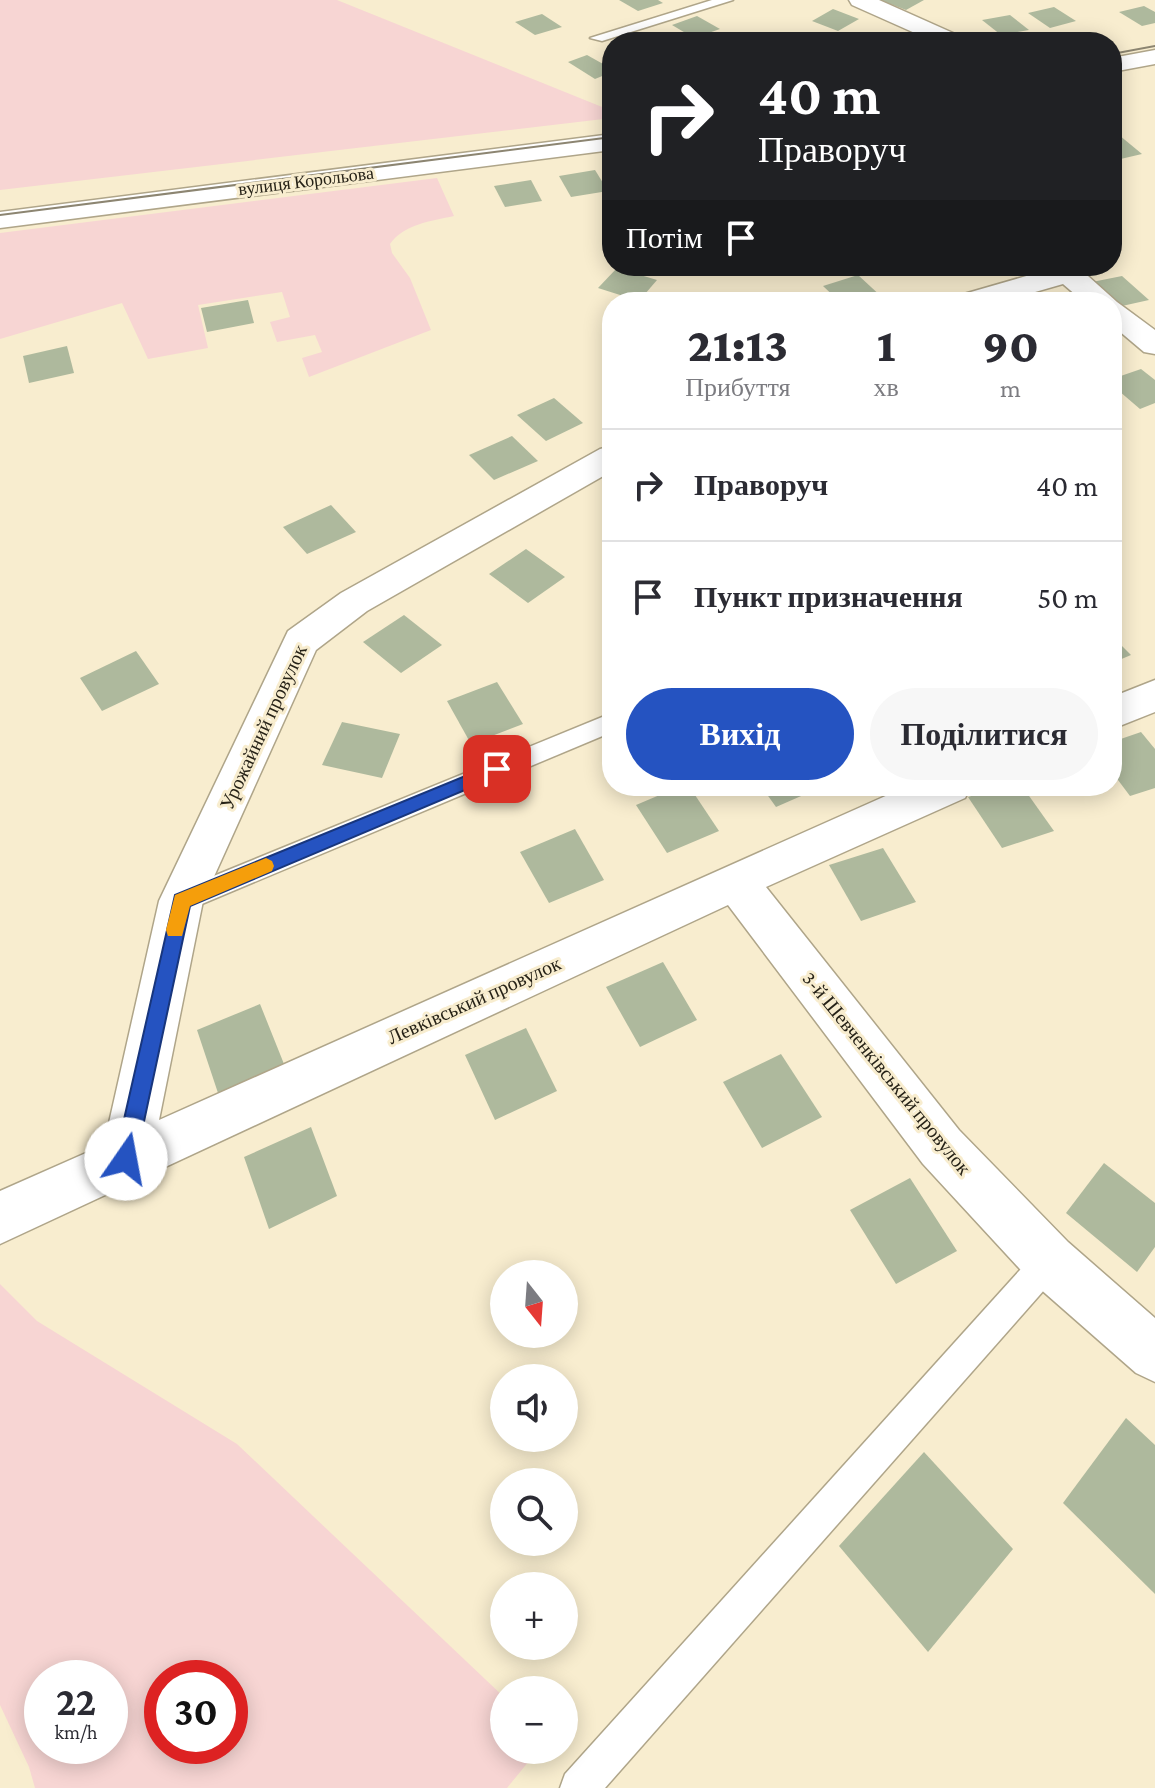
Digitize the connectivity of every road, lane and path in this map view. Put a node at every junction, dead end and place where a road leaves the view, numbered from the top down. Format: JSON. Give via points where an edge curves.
{"nodes":[{"id":1,"x":726,"y":0,"type":"edge"},
{"id":2,"x":862,"y":0,"type":"edge"},
{"id":3,"x":617,"y":32,"type":"edge"},
{"id":4,"x":932,"y":32,"type":"edge"},
{"id":5,"x":602,"y":37,"type":"edge"},
{"id":6,"x":597,"y":38,"type":"dead end"},
{"id":7,"x":1155,"y":41,"type":"edge"},
{"id":8,"x":1122,"y":47,"type":"edge"},
{"id":9,"x":1155,"y":57,"type":"edge"},
{"id":10,"x":1122,"y":63,"type":"edge"},
{"id":11,"x":602,"y":128,"type":"edge"},
{"id":12,"x":602,"y":143,"type":"edge"},
{"id":13,"x":0,"y":203,"type":"edge"},
{"id":14,"x":0,"y":220,"type":"edge"},
{"id":15,"x":1045,"y":276,"type":"edge"},
{"id":16,"x":1070,"y":276,"type":"edge"},
{"id":17,"x":998,"y":292,"type":"edge"},
{"id":18,"x":1090,"y":292,"type":"edge"},
{"id":19,"x":1122,"y":318,"type":"edge"},
{"id":20,"x":1155,"y":345,"type":"edge"},
{"id":21,"x":602,"y":463,"type":"edge"},
{"id":22,"x":1155,"y":695,"type":"edge"},
{"id":23,"x":1122,"y":710,"type":"edge"},
{"id":24,"x":602,"y":726,"type":"edge"},
{"id":25,"x":927,"y":796,"type":"edge"},
{"id":26,"x":735,"y":881,"type":"junction"},
{"id":27,"x":181,"y":901,"type":"junction"},
{"id":28,"x":126,"y":1159,"type":"junction"},
{"id":29,"x":0,"y":1218,"type":"edge"},
{"id":30,"x":1049,"y":1261,"type":"junction"},
{"id":31,"x":1155,"y":1354,"type":"edge"},
{"id":32,"x":579,"y":1788,"type":"edge"}],
"edges":[{"from":1,"to":3,"type":"lane"},
{"from":2,"to":4,"type":"street"},
{"from":5,"to":6,"type":"lane"},
{"from":7,"to":8,"type":"street"},
{"from":9,"to":10,"type":"street"},
{"from":11,"to":13,"type":"street","name":"вулиця Корольова"},
{"from":12,"to":14,"type":"street","name":"вулиця Корольова"},
{"from":15,"to":17,"type":"street"},
{"from":16,"to":18,"type":"street"},
{"from":19,"to":20,"type":"street"},
{"from":21,"to":27,"type":"street","name":"Урожайний провулок","via":[[354,602],[301,641]]},
{"from":22,"to":23,"type":"street"},
{"from":24,"to":27,"type":"lane"},
{"from":25,"to":26,"type":"street","name":"Левківський провулок"},
{"from":26,"to":28,"type":"street","name":"Левківський провулок"},
{"from":26,"to":30,"type":"street","name":"3-й Шевченківський провулок","via":[[941,1147]]},
{"from":27,"to":28,"type":"street","name":"Урожайний провулок"},
{"from":28,"to":29,"type":"street","name":"Левківський провулок"},
{"from":30,"to":31,"type":"street","name":"3-й Шевченківський провулок"},
{"from":30,"to":32,"type":"lane"}]}
